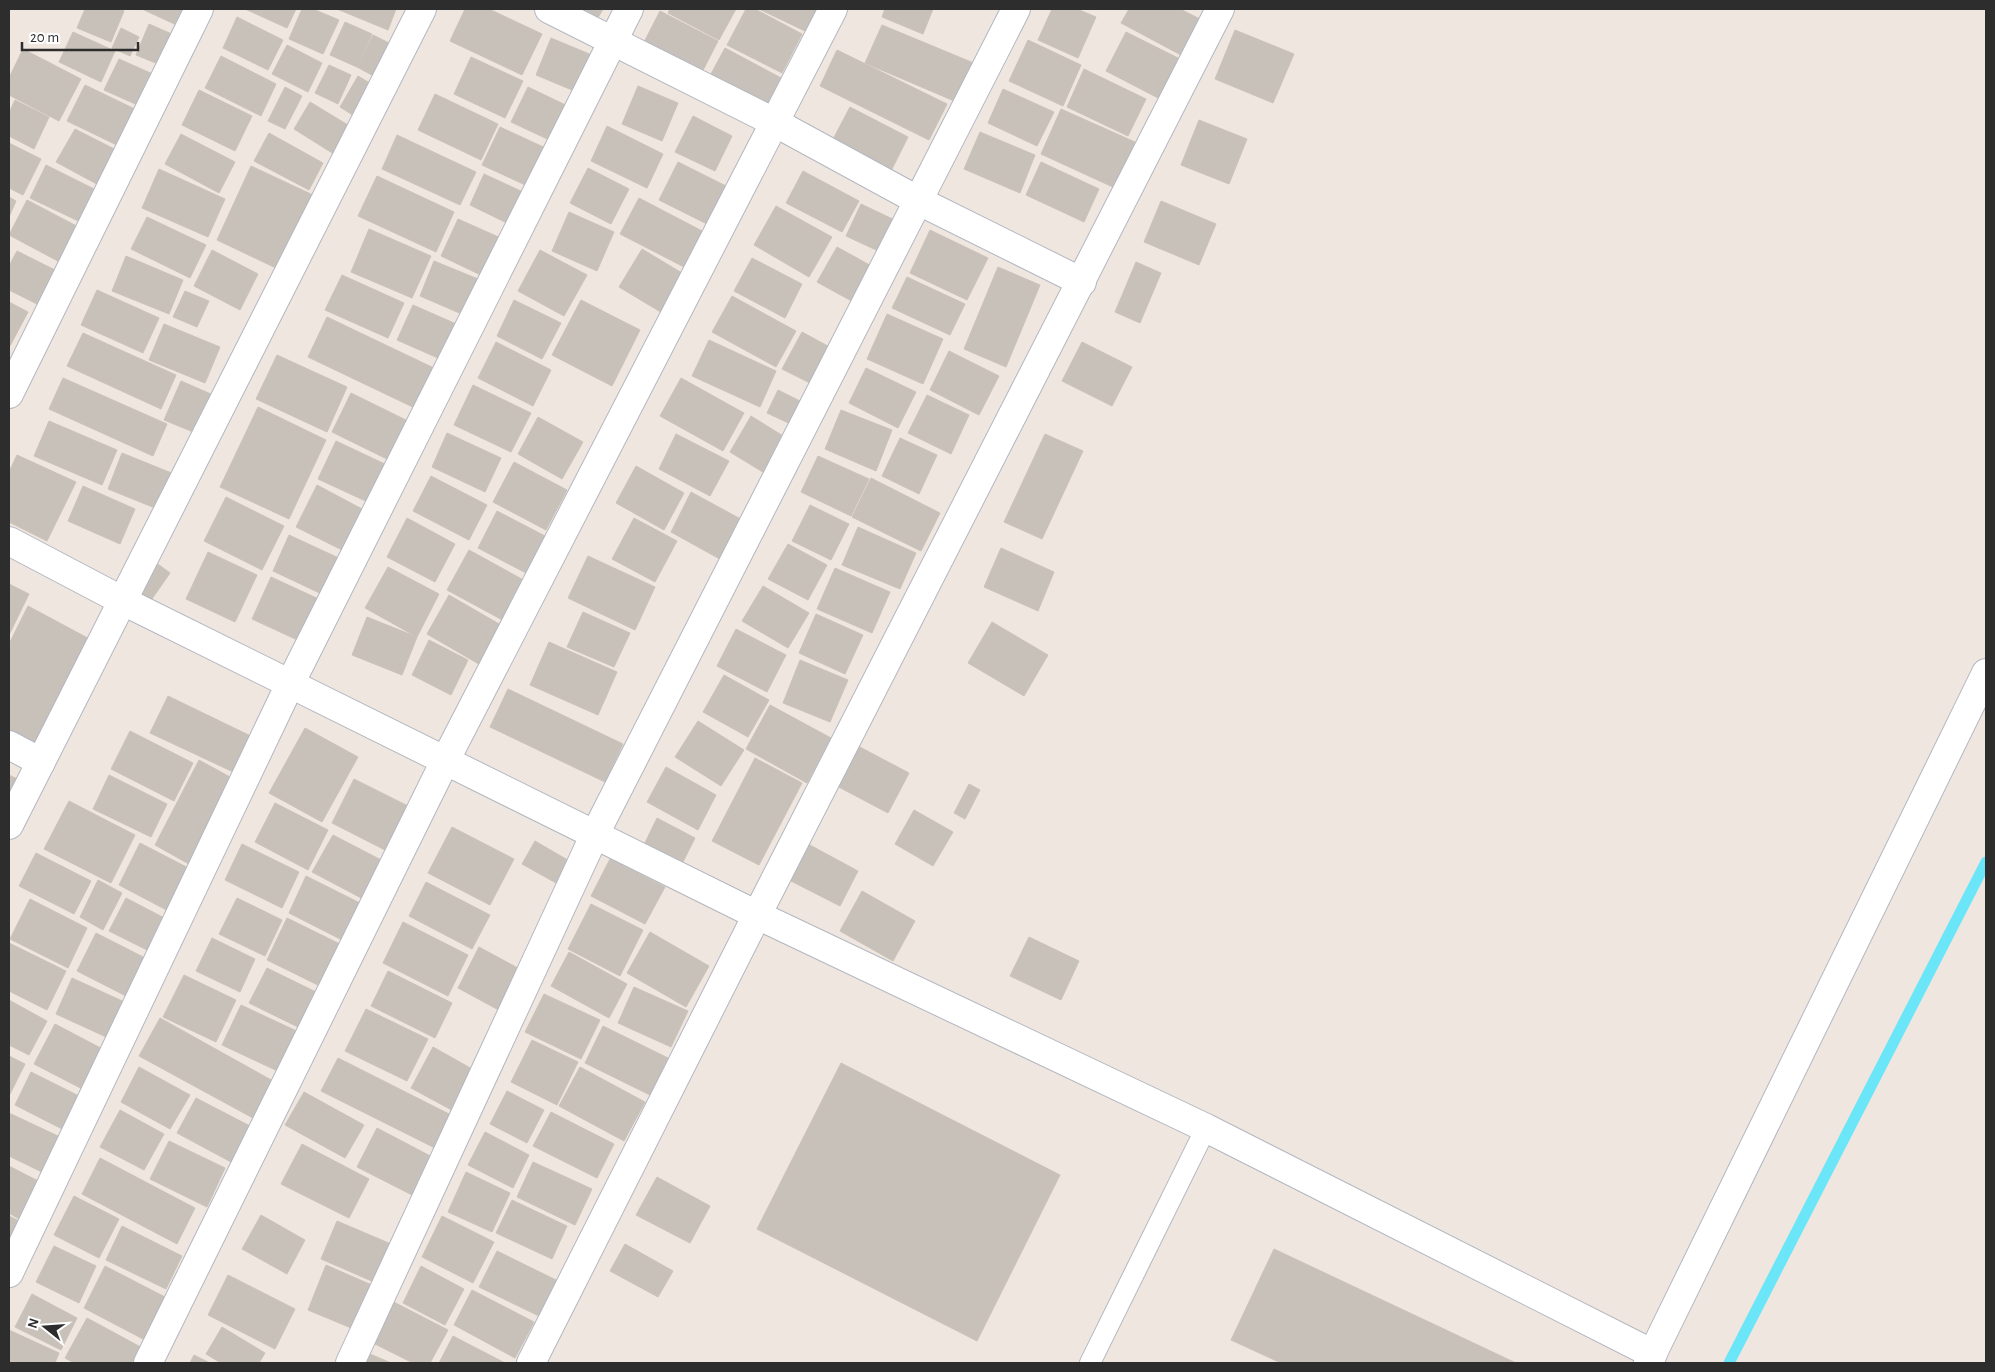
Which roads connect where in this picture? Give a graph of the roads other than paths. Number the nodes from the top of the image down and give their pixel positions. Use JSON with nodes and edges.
{"nodes":[{"id":1,"x":199,"y":9,"type":"edge"},
{"id":2,"x":422,"y":9,"type":"edge"},
{"id":3,"x":549,"y":9,"type":"edge"},
{"id":4,"x":629,"y":9,"type":"edge"},
{"id":5,"x":833,"y":9,"type":"edge"},
{"id":6,"x":1016,"y":9,"type":"edge"},
{"id":7,"x":1220,"y":9,"type":"edge"},
{"id":8,"x":613,"y":41,"type":"junction"},
{"id":9,"x":774,"y":122,"type":"junction"},
{"id":10,"x":919,"y":200,"type":"junction"},
{"id":11,"x":1082,"y":282,"type":"junction"},
{"id":12,"x":9,"y":394,"type":"edge"},
{"id":13,"x":9,"y":541,"type":"edge"},
{"id":14,"x":123,"y":601,"type":"junction"},
{"id":15,"x":1986,"y":673,"type":"edge"},
{"id":16,"x":290,"y":684,"type":"junction"},
{"id":17,"x":9,"y":745,"type":"edge"},
{"id":18,"x":445,"y":761,"type":"junction"},
{"id":19,"x":41,"y":762,"type":"junction"},
{"id":20,"x":9,"y":825,"type":"edge"},
{"id":21,"x":595,"y":834,"type":"junction"},
{"id":22,"x":758,"y":915,"type":"junction"},
{"id":23,"x":1206,"y":1128,"type":"junction"},
{"id":24,"x":9,"y":1273,"type":"edge"},
{"id":25,"x":1650,"y":1359,"type":"edge"},
{"id":26,"x":148,"y":1363,"type":"edge"},
{"id":27,"x":350,"y":1363,"type":"edge"},
{"id":28,"x":532,"y":1363,"type":"edge"},
{"id":29,"x":1090,"y":1363,"type":"edge"}],
"edges":[{"from":1,"to":12,"type":"street"},
{"from":2,"to":14,"type":"street"},
{"from":3,"to":8,"type":"street"},
{"from":4,"to":8,"type":"street"},
{"from":5,"to":9,"type":"street"},
{"from":6,"to":10,"type":"street"},
{"from":7,"to":11,"type":"street"},
{"from":8,"to":9,"type":"street"},
{"from":8,"to":16,"type":"street"},
{"from":9,"to":10,"type":"street"},
{"from":9,"to":18,"type":"street"},
{"from":10,"to":11,"type":"street"},
{"from":10,"to":21,"type":"street"},
{"from":11,"to":22,"type":"street"},
{"from":13,"to":14,"type":"street"},
{"from":14,"to":16,"type":"street"},
{"from":14,"to":19,"type":"street"},
{"from":15,"to":25,"type":"street"},
{"from":16,"to":18,"type":"street"},
{"from":16,"to":24,"type":"street"},
{"from":17,"to":19,"type":"street"},
{"from":18,"to":21,"type":"street"},
{"from":18,"to":26,"type":"street"},
{"from":19,"to":20,"type":"street"},
{"from":21,"to":22,"type":"street"},
{"from":21,"to":27,"type":"street"},
{"from":22,"to":23,"type":"street"},
{"from":22,"to":28,"type":"street"},
{"from":23,"to":25,"type":"street"},
{"from":23,"to":29,"type":"lane"}]}
